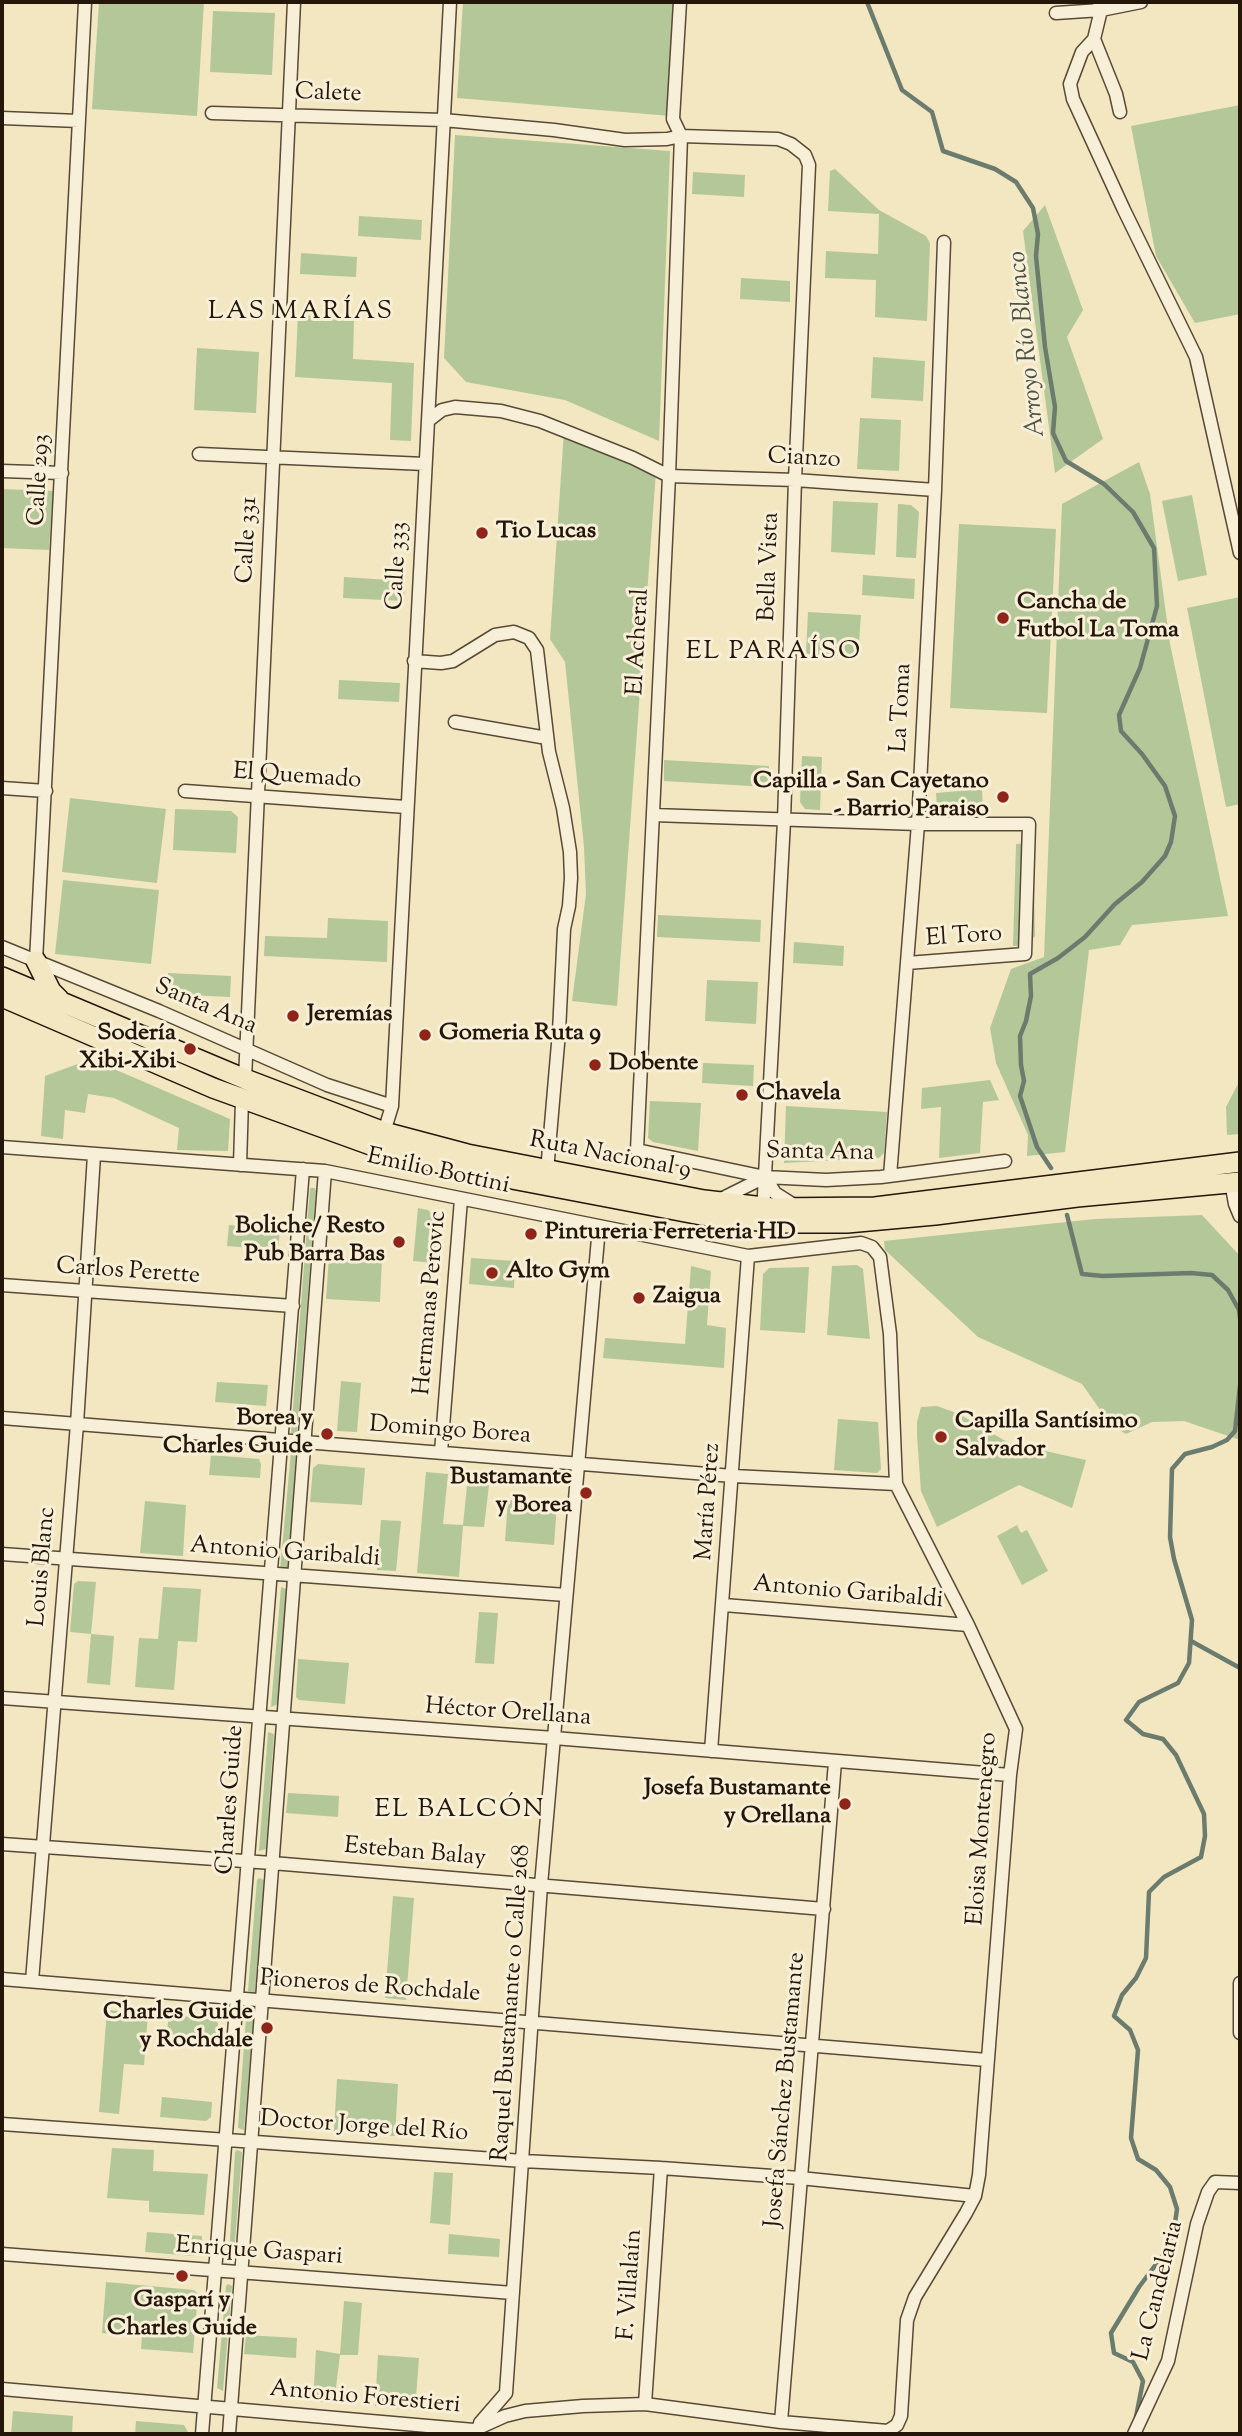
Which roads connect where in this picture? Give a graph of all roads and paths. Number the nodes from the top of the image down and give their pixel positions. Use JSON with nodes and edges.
{"nodes":[{"id":1,"x":85,"y":2,"type":"edge"},
{"id":2,"x":294,"y":2,"type":"edge"},
{"id":3,"x":450,"y":2,"type":"edge"},
{"id":4,"x":680,"y":2,"type":"edge"},
{"id":5,"x":1141,"y":2,"type":"edge"},
{"id":6,"x":1100,"y":6,"type":"edge"},
{"id":7,"x":1056,"y":13,"type":"dead end"},
{"id":8,"x":1094,"y":39,"type":"junction"},
{"id":9,"x":1120,"y":112,"type":"dead end"},
{"id":10,"x":212,"y":113,"type":"dead end"},
{"id":11,"x":290,"y":115,"type":"junction"},
{"id":12,"x":2,"y":118,"type":"edge"},
{"id":13,"x":443,"y":120,"type":"junction"},
{"id":14,"x":79,"y":121,"type":"junction"},
{"id":15,"x":681,"y":136,"type":"junction"},
{"id":16,"x":944,"y":242,"type":"dead end"},
{"id":17,"x":430,"y":389,"type":"junction"},
{"id":18,"x":455,"y":407,"type":"junction"},
{"id":19,"x":429,"y":420,"type":"junction"},
{"id":20,"x":199,"y":454,"type":"dead end"},
{"id":21,"x":273,"y":457,"type":"junction"},
{"id":22,"x":425,"y":464,"type":"junction"},
{"id":23,"x":2,"y":471,"type":"edge"},
{"id":24,"x":62,"y":473,"type":"junction"},
{"id":25,"x":669,"y":475,"type":"junction"},
{"id":26,"x":795,"y":480,"type":"junction"},
{"id":27,"x":935,"y":490,"type":"junction"},
{"id":28,"x":1240,"y":553,"type":"edge"},
{"id":29,"x":414,"y":661,"type":"junction"},
{"id":30,"x":455,"y":722,"type":"dead end"},
{"id":31,"x":547,"y":738,"type":"junction"},
{"id":32,"x":2,"y":788,"type":"edge"},
{"id":33,"x":46,"y":791,"type":"junction"},
{"id":34,"x":185,"y":791,"type":"dead end"},
{"id":35,"x":258,"y":796,"type":"junction"},
{"id":36,"x":406,"y":807,"type":"junction"},
{"id":37,"x":653,"y":815,"type":"junction"},
{"id":38,"x":784,"y":821,"type":"junction"},
{"id":39,"x":918,"y":824,"type":"junction"},
{"id":40,"x":2,"y":947,"type":"edge"},
{"id":41,"x":36,"y":961,"type":"junction"},
{"id":42,"x":907,"y":963,"type":"junction"},
{"id":43,"x":2,"y":977,"type":"edge"},
{"id":44,"x":2,"y":997,"type":"edge"},
{"id":45,"x":62,"y":1002,"type":"junction"},
{"id":46,"x":246,"y":1048,"type":"junction"},
{"id":47,"x":245,"y":1079,"type":"junction"},
{"id":48,"x":242,"y":1100,"type":"junction"},
{"id":49,"x":392,"y":1106,"type":"junction"},
{"id":50,"x":384,"y":1132,"type":"junction"},
{"id":51,"x":2,"y":1147,"type":"edge"},
{"id":52,"x":636,"y":1150,"type":"joint"},
{"id":53,"x":94,"y":1155,"type":"junction"},
{"id":54,"x":1005,"y":1161,"type":"dead end"},
{"id":55,"x":1240,"y":1162,"type":"edge"},
{"id":56,"x":240,"y":1165,"type":"junction"},
{"id":57,"x":303,"y":1169,"type":"junction"},
{"id":58,"x":325,"y":1171,"type":"junction"},
{"id":59,"x":547,"y":1171,"type":"junction"},
{"id":60,"x":890,"y":1176,"type":"junction"},
{"id":61,"x":765,"y":1177,"type":"junction"},
{"id":62,"x":1236,"y":1182,"type":"edge"},
{"id":63,"x":461,"y":1199,"type":"junction"},
{"id":64,"x":712,"y":1201,"type":"junction"},
{"id":65,"x":1239,"y":1208,"type":"edge"},
{"id":66,"x":804,"y":1209,"type":"junction"},
{"id":67,"x":763,"y":1215,"type":"junction"},
{"id":68,"x":599,"y":1227,"type":"junction"},
{"id":69,"x":862,"y":1243,"type":"joint"},
{"id":70,"x":748,"y":1256,"type":"junction"},
{"id":71,"x":2,"y":1285,"type":"edge"},
{"id":72,"x":86,"y":1291,"type":"junction"},
{"id":73,"x":293,"y":1306,"type":"junction"},
{"id":74,"x":2,"y":1418,"type":"edge"},
{"id":75,"x":77,"y":1424,"type":"junction"},
{"id":76,"x":283,"y":1441,"type":"junction"},
{"id":77,"x":304,"y":1443,"type":"junction"},
{"id":78,"x":441,"y":1452,"type":"junction"},
{"id":79,"x":577,"y":1463,"type":"junction"},
{"id":80,"x":733,"y":1476,"type":"junction"},
{"id":81,"x":896,"y":1484,"type":"junction"},
{"id":82,"x":2,"y":1554,"type":"edge"},
{"id":83,"x":65,"y":1558,"type":"junction"},
{"id":84,"x":271,"y":1575,"type":"junction"},
{"id":85,"x":295,"y":1576,"type":"junction"},
{"id":86,"x":566,"y":1595,"type":"junction"},
{"id":87,"x":723,"y":1605,"type":"junction"},
{"id":88,"x":968,"y":1625,"type":"junction"},
{"id":89,"x":2,"y":1698,"type":"edge"},
{"id":90,"x":54,"y":1702,"type":"junction"},
{"id":91,"x":260,"y":1717,"type":"junction"},
{"id":92,"x":282,"y":1718,"type":"junction"},
{"id":93,"x":554,"y":1738,"type":"junction"},
{"id":94,"x":711,"y":1751,"type":"junction"},
{"id":95,"x":835,"y":1762,"type":"junction"},
{"id":96,"x":1010,"y":1775,"type":"junction"},
{"id":97,"x":2,"y":1844,"type":"edge"},
{"id":98,"x":42,"y":1847,"type":"junction"},
{"id":99,"x":249,"y":1861,"type":"junction"},
{"id":100,"x":272,"y":1863,"type":"junction"},
{"id":101,"x":541,"y":1885,"type":"junction"},
{"id":102,"x":824,"y":1909,"type":"junction"},
{"id":103,"x":2,"y":1979,"type":"edge"},
{"id":104,"x":32,"y":1981,"type":"junction"},
{"id":105,"x":1240,"y":1983,"type":"edge"},
{"id":106,"x":238,"y":1999,"type":"junction"},
{"id":107,"x":261,"y":2000,"type":"junction"},
{"id":108,"x":531,"y":2021,"type":"junction"},
{"id":109,"x":1240,"y":2033,"type":"edge"},
{"id":110,"x":813,"y":2046,"type":"junction"},
{"id":111,"x":987,"y":2060,"type":"junction"},
{"id":112,"x":2,"y":2124,"type":"edge"},
{"id":113,"x":225,"y":2140,"type":"junction"},
{"id":114,"x":251,"y":2141,"type":"junction"},
{"id":115,"x":523,"y":2161,"type":"junction"},
{"id":116,"x":661,"y":2168,"type":"junction"},
{"id":117,"x":800,"y":2178,"type":"junction"},
{"id":118,"x":1240,"y":2183,"type":"edge"},
{"id":119,"x":975,"y":2196,"type":"junction"},
{"id":120,"x":2,"y":2254,"type":"edge"},
{"id":121,"x":215,"y":2270,"type":"junction"},
{"id":122,"x":241,"y":2273,"type":"junction"},
{"id":123,"x":513,"y":2293,"type":"junction"},
{"id":124,"x":2,"y":2389,"type":"edge"},
{"id":125,"x":506,"y":2393,"type":"junction"},
{"id":126,"x":645,"y":2404,"type":"junction"},
{"id":127,"x":204,"y":2405,"type":"junction"},
{"id":128,"x":231,"y":2408,"type":"junction"},
{"id":129,"x":525,"y":2411,"type":"junction"},
{"id":130,"x":781,"y":2422,"type":"junction"},
{"id":131,"x":888,"y":2431,"type":"joint"},
{"id":132,"x":473,"y":2432,"type":"edge"},
{"id":133,"x":202,"y":2434,"type":"edge"},
{"id":134,"x":229,"y":2434,"type":"edge"},
{"id":135,"x":1134,"y":2434,"type":"edge"}],
"edges":[{"from":1,"to":14,"type":"street","name":"Calle 293"},
{"from":2,"to":11,"type":"street","name":"Calle 331"},
{"from":3,"to":13,"type":"street","name":"Calle 333"},
{"from":4,"to":15,"type":"street","name":"El Acheral"},
{"from":5,"to":6,"type":"street"},
{"from":6,"to":7,"type":"street"},
{"from":6,"to":8,"type":"street"},
{"from":8,"to":9,"type":"street"},
{"from":8,"to":28,"type":"street"},
{"from":10,"to":11,"type":"street","name":"Calete"},
{"from":11,"to":13,"type":"street","name":"Calete"},
{"from":11,"to":21,"type":"street","name":"Calle 331"},
{"from":12,"to":14,"type":"street"},
{"from":13,"to":15,"type":"street","name":"Calete"},
{"from":13,"to":17,"type":"street","name":"Calle 333"},
{"from":14,"to":24,"type":"street","name":"Calle 293"},
{"from":15,"to":25,"type":"street","name":"El Acheral"},
{"from":15,"to":26,"type":"street","name":"Bella Vista"},
{"from":16,"to":27,"type":"street","name":"La Toma"},
{"from":17,"to":18,"type":"street"},
{"from":17,"to":19,"type":"street","name":"Calle 333"},
{"from":18,"to":19,"type":"street"},
{"from":18,"to":25,"type":"street"},
{"from":19,"to":22,"type":"street","name":"Calle 333"},
{"from":20,"to":21,"type":"street"},
{"from":21,"to":22,"type":"street"},
{"from":21,"to":35,"type":"street","name":"Calle 331"},
{"from":22,"to":29,"type":"street","name":"Calle 333"},
{"from":23,"to":24,"type":"street"},
{"from":24,"to":33,"type":"street","name":"Calle 293"},
{"from":25,"to":26,"type":"street","name":"Cianzo"},
{"from":25,"to":37,"type":"street","name":"El Acheral"},
{"from":26,"to":27,"type":"street","name":"Cianzo"},
{"from":26,"to":38,"type":"street","name":"Bella Vista"},
{"from":27,"to":39,"type":"street","name":"La Toma"},
{"from":29,"to":31,"type":"street"},
{"from":29,"to":36,"type":"street","name":"Calle 333"},
{"from":30,"to":31,"type":"street"},
{"from":31,"to":59,"type":"street"},
{"from":32,"to":33,"type":"street"},
{"from":33,"to":41,"type":"street","name":"Calle 293"},
{"from":34,"to":35,"type":"street","name":"El Quemado"},
{"from":35,"to":36,"type":"street","name":"El Quemado"},
{"from":35,"to":46,"type":"street","name":"Calle 331"},
{"from":36,"to":49,"type":"street","name":"Calle 333"},
{"from":37,"to":38,"type":"street"},
{"from":37,"to":52,"type":"street","name":"El Acheral"},
{"from":38,"to":39,"type":"street"},
{"from":38,"to":61,"type":"street","name":"Bella Vista"},
{"from":39,"to":42,"type":"street","name":"La Toma"},
{"from":39,"to":42,"type":"street","name":"El Toro"},
{"from":40,"to":41,"type":"street","name":"Santa Ana"},
{"from":41,"to":45,"type":"main road"},
{"from":41,"to":46,"type":"street","name":"Santa Ana"},
{"from":42,"to":60,"type":"street","name":"La Toma"},
{"from":43,"to":45,"type":"main road","name":"Ruta Nacional 9"},
{"from":44,"to":48,"type":"main road","name":"Ruta Nacional 9"},
{"from":45,"to":47,"type":"main road","name":"Ruta Nacional 9"},
{"from":46,"to":47,"type":"street","name":"Calle 331"},
{"from":46,"to":49,"type":"street","name":"Santa Ana"},
{"from":47,"to":50,"type":"main road","name":"Ruta Nacional 9"},
{"from":48,"to":56,"type":"street"},
{"from":48,"to":67,"type":"main road","name":"Ruta Nacional 9"},
{"from":49,"to":50,"type":"street","name":"Calle 333"},
{"from":50,"to":59,"type":"main road","name":"Ruta Nacional 9"},
{"from":51,"to":53,"type":"street","name":"Emilio Bottini"},
{"from":52,"to":61,"type":"street","name":"Santa Ana"},
{"from":53,"to":56,"type":"street","name":"Emilio Bottini"},
{"from":53,"to":72,"type":"street","name":"Louis Blanc"},
{"from":54,"to":60,"type":"street","name":"Santa Ana"},
{"from":55,"to":66,"type":"main road","name":"Ruta Nacional 9"},
{"from":56,"to":57,"type":"street","name":"Emilio Bottini"},
{"from":57,"to":58,"type":"street","name":"Emilio Bottini"},
{"from":57,"to":73,"type":"street","name":"Charles Guide"},
{"from":58,"to":63,"type":"street","name":"Emilio Bottini"},
{"from":58,"to":77,"type":"street","name":"Charles Guide"},
{"from":59,"to":64,"type":"main road","name":"Ruta Nacional 9"},
{"from":60,"to":61,"type":"street","name":"Santa Ana"},
{"from":61,"to":64,"type":"street"},
{"from":61,"to":66,"type":"street"},
{"from":61,"to":67,"type":"street","name":"Bella Vista"},
{"from":62,"to":65,"type":"street"},
{"from":62,"to":67,"type":"main road","name":"Ruta Nacional 9"},
{"from":63,"to":68,"type":"street","name":"Emilio Bottini"},
{"from":63,"to":78,"type":"street","name":"Hermanas Perovic"},
{"from":64,"to":67,"type":"main road","name":"Ruta Nacional 9"},
{"from":66,"to":67,"type":"main road","name":"Ruta Nacional 9"},
{"from":68,"to":70,"type":"street","name":"Emilio Bottini"},
{"from":68,"to":79,"type":"street","name":"Raquel Bustamante o Calle 268"},
{"from":69,"to":70,"type":"street","name":"Emilio Bottini"},
{"from":69,"to":81,"type":"street","name":"Eloisa Montenegro"},
{"from":70,"to":80,"type":"street","name":"María Pérez"},
{"from":71,"to":72,"type":"street","name":"Carlos Perette"},
{"from":72,"to":73,"type":"street","name":"Carlos Perette"},
{"from":72,"to":75,"type":"street","name":"Louis Blanc"},
{"from":73,"to":76,"type":"street","name":"Charles Guide"},
{"from":74,"to":75,"type":"street","name":"Domingo Borea"},
{"from":75,"to":76,"type":"street","name":"Domingo Borea"},
{"from":75,"to":83,"type":"street","name":"Louis Blanc"},
{"from":76,"to":77,"type":"street","name":"Domingo Borea"},
{"from":76,"to":84,"type":"street","name":"Charles Guide"},
{"from":77,"to":78,"type":"street","name":"Domingo Borea"},
{"from":77,"to":85,"type":"street","name":"Charles Guide"},
{"from":78,"to":79,"type":"street","name":"Domingo Borea"},
{"from":79,"to":80,"type":"street","name":"Domingo Borea"},
{"from":79,"to":86,"type":"street","name":"Raquel Bustamante o Calle 268"},
{"from":80,"to":81,"type":"street","name":"Domingo Borea"},
{"from":80,"to":87,"type":"street","name":"María Pérez"},
{"from":81,"to":88,"type":"street","name":"Eloisa Montenegro"},
{"from":82,"to":83,"type":"street","name":"Antonio Garibaldi"},
{"from":83,"to":84,"type":"street","name":"Antonio Garibaldi"},
{"from":83,"to":90,"type":"street","name":"Louis Blanc"},
{"from":84,"to":85,"type":"street","name":"Antonio Garibaldi"},
{"from":84,"to":91,"type":"street","name":"Charles Guide"},
{"from":85,"to":86,"type":"street","name":"Antonio Garibaldi"},
{"from":85,"to":92,"type":"street","name":"Charles Guide"},
{"from":86,"to":93,"type":"street","name":"Raquel Bustamante o Calle 268"},
{"from":87,"to":88,"type":"street","name":"Antonio Garibaldi"},
{"from":87,"to":94,"type":"street","name":"María Pérez"},
{"from":88,"to":96,"type":"street","name":"Eloisa Montenegro"},
{"from":89,"to":90,"type":"street","name":"Héctor Orellana"},
{"from":90,"to":91,"type":"street","name":"Héctor Orellana"},
{"from":90,"to":98,"type":"street","name":"Louis Blanc"},
{"from":91,"to":92,"type":"street","name":"Héctor Orellana"},
{"from":91,"to":99,"type":"street","name":"Charles Guide"},
{"from":92,"to":93,"type":"street","name":"Héctor Orellana"},
{"from":92,"to":100,"type":"street","name":"Charles Guide"},
{"from":93,"to":94,"type":"street","name":"Héctor Orellana"},
{"from":93,"to":101,"type":"street","name":"Raquel Bustamante o Calle 268"},
{"from":94,"to":95,"type":"street","name":"Héctor Orellana"},
{"from":95,"to":96,"type":"street","name":"Héctor Orellana"},
{"from":95,"to":102,"type":"street","name":"Josefa Sánchez Bustamante"},
{"from":96,"to":111,"type":"street","name":"Eloisa Montenegro"},
{"from":97,"to":98,"type":"street","name":"Esteban Balay"},
{"from":98,"to":99,"type":"street","name":"Esteban Balay"},
{"from":98,"to":104,"type":"street","name":"Louis Blanc"},
{"from":99,"to":100,"type":"street","name":"Esteban Balay"},
{"from":99,"to":106,"type":"street","name":"Charles Guide"},
{"from":100,"to":101,"type":"street","name":"Esteban Balay"},
{"from":100,"to":107,"type":"street","name":"Charles Guide"},
{"from":101,"to":102,"type":"street","name":"Esteban Balay"},
{"from":101,"to":108,"type":"street","name":"Raquel Bustamante o Calle 268"},
{"from":102,"to":110,"type":"street","name":"Josefa Sánchez Bustamante"},
{"from":103,"to":104,"type":"street","name":"Pioneros de Rochdale"},
{"from":104,"to":106,"type":"street","name":"Pioneros de Rochdale"},
{"from":105,"to":109,"type":"street"},
{"from":106,"to":107,"type":"street","name":"Pioneros de Rochdale"},
{"from":106,"to":113,"type":"street","name":"Charles Guide"},
{"from":107,"to":108,"type":"street","name":"Pioneros de Rochdale"},
{"from":107,"to":114,"type":"street","name":"Charles Guide"},
{"from":108,"to":110,"type":"street","name":"Pioneros de Rochdale"},
{"from":108,"to":115,"type":"street","name":"Raquel Bustamante o Calle 268"},
{"from":110,"to":111,"type":"street","name":"Pioneros de Rochdale"},
{"from":110,"to":117,"type":"street","name":"Josefa Sánchez Bustamante"},
{"from":111,"to":119,"type":"street","name":"Eloisa Montenegro"},
{"from":112,"to":113,"type":"street","name":"Doctor Jorge del Río"},
{"from":113,"to":114,"type":"street","name":"Doctor Jorge del Río"},
{"from":113,"to":121,"type":"street","name":"Charles Guide"},
{"from":114,"to":115,"type":"street","name":"Doctor Jorge del Río"},
{"from":114,"to":122,"type":"street","name":"Charles Guide"},
{"from":115,"to":116,"type":"street","name":"Doctor Jorge del Río"},
{"from":115,"to":123,"type":"street","name":"Raquel Bustamante o Calle 268"},
{"from":116,"to":117,"type":"street","name":"Doctor Jorge del Río"},
{"from":116,"to":126,"type":"street","name":"F. Villalaín"},
{"from":117,"to":119,"type":"street","name":"Doctor Jorge del Río"},
{"from":117,"to":130,"type":"street","name":"Josefa Sánchez Bustamante"},
{"from":118,"to":135,"type":"street","name":"La Candelaria"},
{"from":119,"to":131,"type":"street","name":"Eloisa Montenegro"},
{"from":120,"to":121,"type":"street","name":"Enrique Gaspari"},
{"from":121,"to":122,"type":"street","name":"Enrique Gaspari"},
{"from":121,"to":127,"type":"street","name":"Charles Guide"},
{"from":122,"to":123,"type":"street","name":"Enrique Gaspari"},
{"from":122,"to":128,"type":"street","name":"Charles Guide"},
{"from":123,"to":125,"type":"street","name":"Raquel Bustamante o Calle 268"},
{"from":124,"to":127,"type":"street","name":"Antonio Forestieri"},
{"from":125,"to":129,"type":"street"},
{"from":125,"to":132,"type":"street"},
{"from":126,"to":129,"type":"street","name":"Antonio Forestieri"},
{"from":126,"to":130,"type":"street","name":"Antonio Forestieri"},
{"from":127,"to":128,"type":"street","name":"Antonio Forestieri"},
{"from":127,"to":133,"type":"street","name":"Charles Guide"},
{"from":128,"to":132,"type":"street","name":"Antonio Forestieri"},
{"from":128,"to":134,"type":"street","name":"Charles Guide"},
{"from":129,"to":132,"type":"street","name":"Antonio Forestieri"},
{"from":130,"to":131,"type":"street","name":"Antonio Forestieri"}]}
